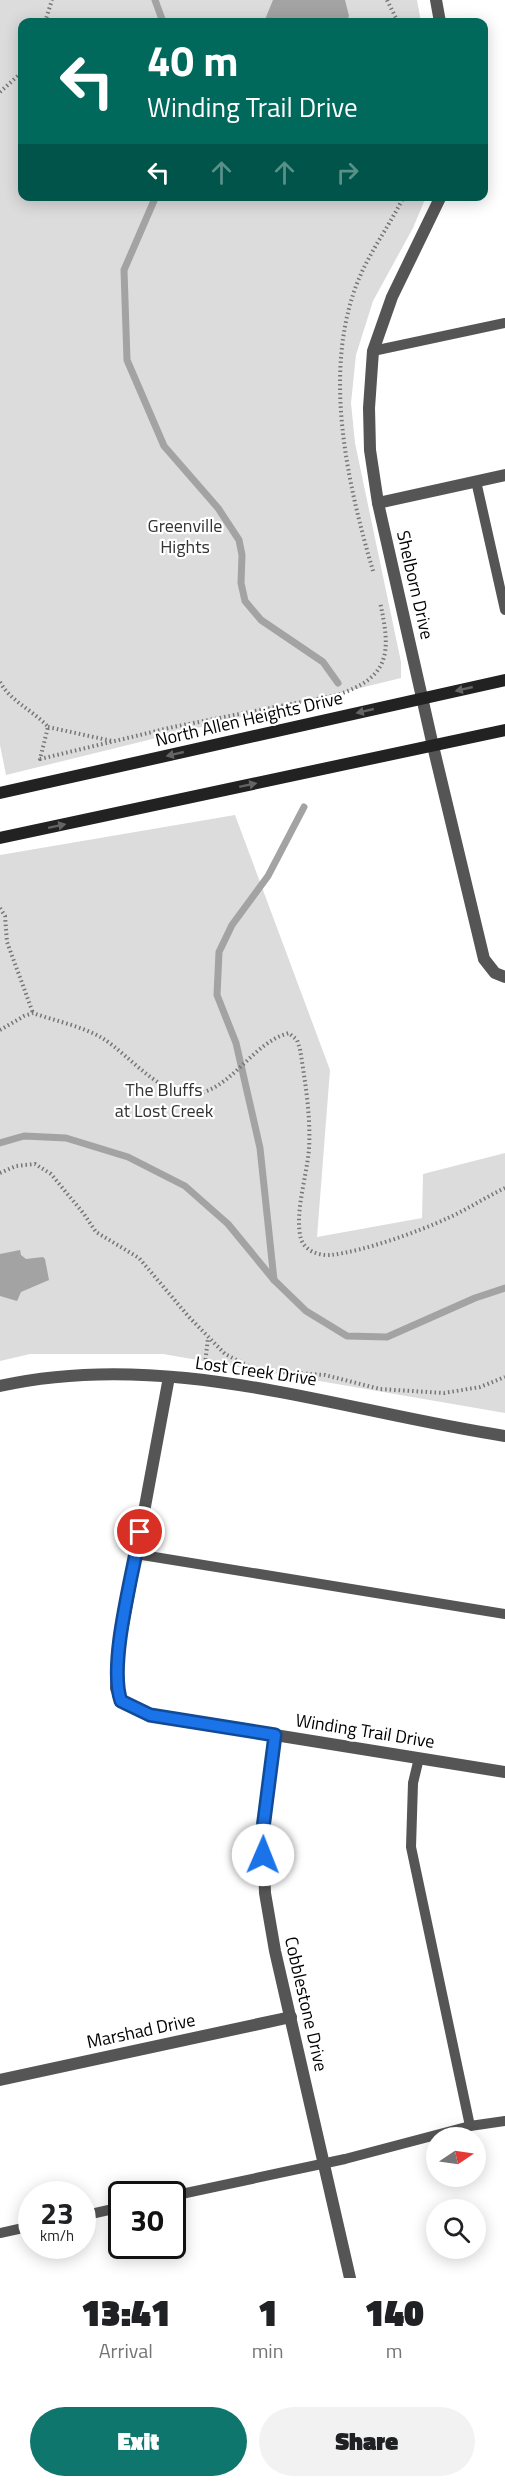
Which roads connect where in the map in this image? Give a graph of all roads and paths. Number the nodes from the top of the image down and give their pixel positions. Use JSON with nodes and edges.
{"nodes":[{"id":1,"x":52,"y":0,"type":"edge"},
{"id":2,"x":387,"y":0,"type":"edge"},
{"id":3,"x":436,"y":0,"type":"edge"},
{"id":4,"x":46,"y":18,"type":"edge"},
{"id":5,"x":396,"y":18,"type":"edge"},
{"id":6,"x":439,"y":18,"type":"edge"},
{"id":7,"x":18,"y":76,"type":"edge"},
{"id":8,"x":0,"y":92,"type":"edge"},
{"id":9,"x":401,"y":201,"type":"edge"},
{"id":10,"x":439,"y":201,"type":"edge"},
{"id":11,"x":505,"y":323,"type":"edge"},
{"id":12,"x":373,"y":351,"type":"junction"},
{"id":13,"x":505,"y":475,"type":"edge"},
{"id":14,"x":476,"y":481,"type":"junction"},
{"id":15,"x":378,"y":503,"type":"junction"},
{"id":16,"x":374,"y":574,"type":"dead end"},
{"id":17,"x":378,"y":593,"type":"dead end"},
{"id":18,"x":505,"y":610,"type":"edge"},
{"id":19,"x":505,"y":680,"type":"edge"},
{"id":20,"x":0,"y":682,"type":"edge"},
{"id":21,"x":422,"y":698,"type":"junction"},
{"id":22,"x":48,"y":727,"type":"junction"},
{"id":23,"x":505,"y":730,"type":"edge"},
{"id":24,"x":114,"y":742,"type":"junction"},
{"id":25,"x":433,"y":746,"type":"junction"},
{"id":26,"x":0,"y":794,"type":"edge"},
{"id":27,"x":0,"y":838,"type":"edge"},
{"id":28,"x":0,"y":909,"type":"edge"},
{"id":29,"x":505,"y":977,"type":"edge"},
{"id":30,"x":33,"y":1013,"type":"junction"},
{"id":31,"x":0,"y":1030,"type":"edge"},
{"id":32,"x":0,"y":1173,"type":"edge"},
{"id":33,"x":505,"y":1188,"type":"edge"},
{"id":34,"x":209,"y":1338,"type":"junction"},
{"id":35,"x":263,"y":1370,"type":"dead end"},
{"id":36,"x":273,"y":1371,"type":"dead end"},
{"id":37,"x":169,"y":1377,"type":"junction"},
{"id":38,"x":505,"y":1377,"type":"edge"},
{"id":39,"x":203,"y":1381,"type":"junction"},
{"id":40,"x":0,"y":1386,"type":"edge"},
{"id":41,"x":505,"y":1436,"type":"edge"},
{"id":42,"x":136,"y":1554,"type":"junction"},
{"id":43,"x":505,"y":1614,"type":"edge"},
{"id":44,"x":275,"y":1735,"type":"junction"},
{"id":45,"x":419,"y":1758,"type":"junction"},
{"id":46,"x":505,"y":1772,"type":"edge"},
{"id":47,"x":291,"y":2017,"type":"junction"},
{"id":48,"x":0,"y":2080,"type":"edge"},
{"id":49,"x":505,"y":2121,"type":"edge"},
{"id":50,"x":470,"y":2126,"type":"junction"},
{"id":51,"x":324,"y":2164,"type":"junction"},
{"id":52,"x":186,"y":2193,"type":"edge"},
{"id":53,"x":18,"y":2229,"type":"edge"},
{"id":54,"x":0,"y":2233,"type":"edge"},
{"id":55,"x":350,"y":2278,"type":"edge"}],
"edges":[{"from":1,"to":4,"type":"path"},
{"from":2,"to":5,"type":"path"},
{"from":3,"to":6,"type":"street"},
{"from":7,"to":8,"type":"path"},
{"from":9,"to":16,"type":"path"},
{"from":10,"to":12,"type":"street","name":"Shelborn Drive"},
{"from":11,"to":12,"type":"lane"},
{"from":12,"to":15,"type":"street","name":"Shelborn Drive"},
{"from":13,"to":14,"type":"street"},
{"from":14,"to":15,"type":"street"},
{"from":14,"to":18,"type":"lane"},
{"from":15,"to":21,"type":"street","name":"Shelborn Drive"},
{"from":17,"to":24,"type":"path"},
{"from":19,"to":21,"type":"main road","name":"North Allen Heights Drive","one_way":true},
{"from":20,"to":22,"type":"path"},
{"from":21,"to":25,"type":"street","name":"Shelborn Drive"},
{"from":21,"to":26,"type":"main road","name":"North Allen Heights Drive","one_way":true},
{"from":22,"to":24,"type":"path"},
{"from":22,"to":24,"type":"path"},
{"from":23,"to":25,"type":"main road"},
{"from":27,"to":25,"type":"main road","one_way":true},
{"from":25,"to":29,"type":"street","name":"Shelborn Drive"},
{"from":28,"to":30,"type":"path"},
{"from":30,"to":31,"type":"path"},
{"from":30,"to":33,"type":"path"},
{"from":32,"to":34,"type":"path"},
{"from":34,"to":35,"type":"path"},
{"from":34,"to":39,"type":"path"},
{"from":36,"to":38,"type":"path"},
{"from":37,"to":39,"type":"street","name":"Lost Creek Drive"},
{"from":37,"to":40,"type":"street","name":"Lost Creek Drive"},
{"from":37,"to":42,"type":"street","name":"Winding Trail Drive"},
{"from":39,"to":41,"type":"street","name":"Lost Creek Drive"},
{"from":42,"to":43,"type":"lane"},
{"from":42,"to":44,"type":"street","name":"Winding Trail Drive"},
{"from":44,"to":45,"type":"street","name":"Winding Trail Drive"},
{"from":44,"to":47,"type":"street","name":"Cobblestone Drive"},
{"from":45,"to":46,"type":"street","name":"Winding Trail Drive"},
{"from":45,"to":50,"type":"lane"},
{"from":47,"to":48,"type":"street","name":"Marshad Drive"},
{"from":47,"to":51,"type":"street","name":"Cobblestone Drive"},
{"from":49,"to":50,"type":"lane"},
{"from":50,"to":51,"type":"lane"},
{"from":51,"to":52,"type":"lane"},
{"from":51,"to":55,"type":"street","name":"Cobblestone Drive"},
{"from":53,"to":54,"type":"lane"}]}
